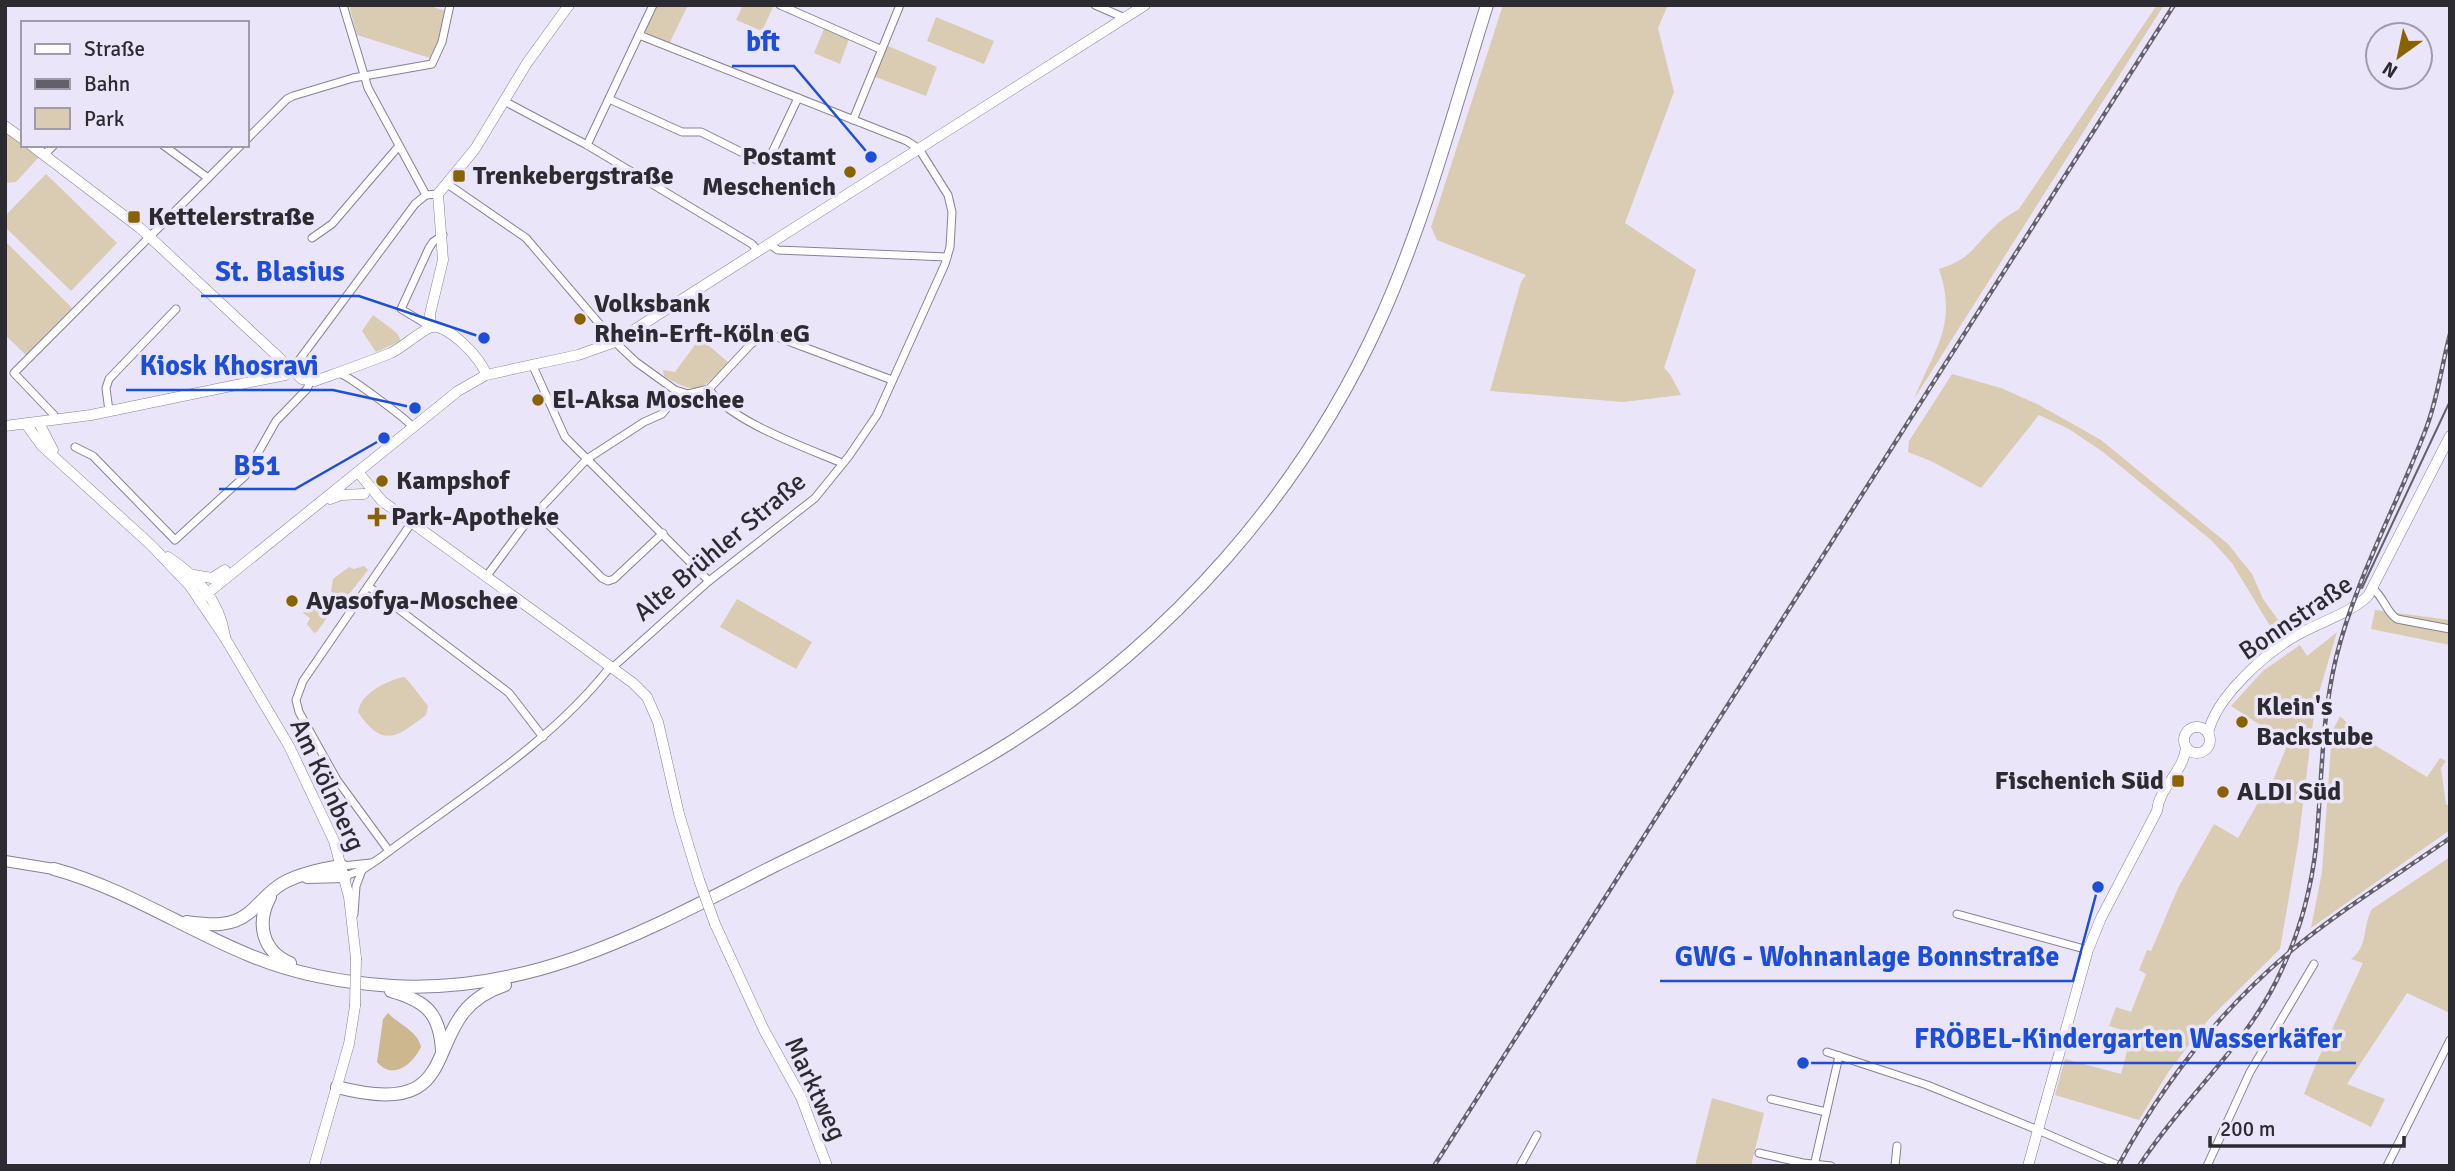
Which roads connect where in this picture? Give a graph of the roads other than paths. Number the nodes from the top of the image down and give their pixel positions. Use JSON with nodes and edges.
{"nodes":[{"id":1,"x":343,"y":5,"type":"edge"},
{"id":2,"x":450,"y":5,"type":"edge"},
{"id":3,"x":569,"y":5,"type":"edge"},
{"id":4,"x":653,"y":5,"type":"edge"},
{"id":5,"x":780,"y":5,"type":"edge"},
{"id":6,"x":900,"y":5,"type":"edge"},
{"id":7,"x":1095,"y":5,"type":"edge"},
{"id":8,"x":1145,"y":5,"type":"edge"},
{"id":9,"x":1488,"y":5,"type":"edge"},
{"id":10,"x":798,"y":9,"type":"edge"},
{"id":11,"x":1125,"y":18,"type":"junction"},
{"id":12,"x":639,"y":35,"type":"junction"},
{"id":13,"x":880,"y":49,"type":"junction"},
{"id":14,"x":364,"y":76,"type":"junction"},
{"id":15,"x":798,"y":98,"type":"junction"},
{"id":16,"x":609,"y":99,"type":"junction"},
{"id":17,"x":504,"y":101,"type":"junction"},
{"id":18,"x":853,"y":120,"type":"junction"},
{"id":19,"x":5,"y":126,"type":"edge"},
{"id":20,"x":21,"y":138,"type":"edge"},
{"id":21,"x":248,"y":138,"type":"edge"},
{"id":22,"x":587,"y":145,"type":"junction"},
{"id":23,"x":34,"y":147,"type":"edge"},
{"id":24,"x":52,"y":147,"type":"edge"},
{"id":25,"x":166,"y":147,"type":"edge"},
{"id":26,"x":239,"y":147,"type":"edge"},
{"id":27,"x":398,"y":147,"type":"junction"},
{"id":28,"x":919,"y":149,"type":"junction"},
{"id":29,"x":44,"y":155,"type":"junction"},
{"id":30,"x":208,"y":178,"type":"junction"},
{"id":31,"x":446,"y":183,"type":"junction"},
{"id":32,"x":438,"y":194,"type":"junction"},
{"id":33,"x":426,"y":195,"type":"junction"},
{"id":34,"x":443,"y":235,"type":"junction"},
{"id":35,"x":150,"y":237,"type":"junction"},
{"id":36,"x":312,"y":238,"type":"dead end"},
{"id":37,"x":769,"y":244,"type":"junction"},
{"id":38,"x":758,"y":251,"type":"junction"},
{"id":39,"x":947,"y":257,"type":"junction"},
{"id":40,"x":176,"y":309,"type":"dead end"},
{"id":41,"x":430,"y":327,"type":"junction"},
{"id":42,"x":615,"y":342,"type":"junction"},
{"id":43,"x":358,"y":364,"type":"junction"},
{"id":44,"x":531,"y":364,"type":"junction"},
{"id":45,"x":291,"y":371,"type":"junction"},
{"id":46,"x":336,"y":373,"type":"junction"},
{"id":47,"x":486,"y":375,"type":"junction"},
{"id":48,"x":892,"y":380,"type":"junction"},
{"id":49,"x":353,"y":381,"type":"junction"},
{"id":50,"x":310,"y":382,"type":"junction"},
{"id":51,"x":709,"y":389,"type":"junction"},
{"id":52,"x":680,"y":392,"type":"junction"},
{"id":53,"x":109,"y":411,"type":"junction"},
{"id":54,"x":55,"y":420,"type":"junction"},
{"id":55,"x":38,"y":423,"type":"junction"},
{"id":56,"x":26,"y":424,"type":"junction"},
{"id":57,"x":5,"y":426,"type":"edge"},
{"id":58,"x":413,"y":427,"type":"junction"},
{"id":59,"x":2450,"y":436,"type":"edge"},
{"id":60,"x":75,"y":447,"type":"dead end"},
{"id":61,"x":59,"y":459,"type":"junction"},
{"id":62,"x":587,"y":459,"type":"junction"},
{"id":63,"x":842,"y":463,"type":"junction"},
{"id":64,"x":358,"y":472,"type":"junction"},
{"id":65,"x":348,"y":481,"type":"junction"},
{"id":66,"x":364,"y":494,"type":"junction"},
{"id":67,"x":382,"y":501,"type":"junction"},
{"id":68,"x":320,"y":503,"type":"junction"},
{"id":69,"x":537,"y":513,"type":"junction"},
{"id":70,"x":412,"y":522,"type":"junction"},
{"id":71,"x":663,"y":533,"type":"junction"},
{"id":72,"x":151,"y":545,"type":"junction"},
{"id":73,"x":244,"y":562,"type":"junction"},
{"id":74,"x":193,"y":575,"type":"junction"},
{"id":75,"x":486,"y":577,"type":"junction"},
{"id":76,"x":709,"y":581,"type":"junction"},
{"id":77,"x":368,"y":586,"type":"junction"},
{"id":78,"x":2374,"y":589,"type":"junction"},
{"id":79,"x":208,"y":592,"type":"junction"},
{"id":80,"x":199,"y":600,"type":"junction"},
{"id":81,"x":2450,"y":628,"type":"edge"},
{"id":82,"x":225,"y":638,"type":"junction"},
{"id":83,"x":611,"y":667,"type":"junction"},
{"id":84,"x":2214,"y":717,"type":"junction"},
{"id":85,"x":2197,"y":727,"type":"junction"},
{"id":86,"x":2208,"y":734,"type":"junction"},
{"id":87,"x":543,"y":737,"type":"junction"},
{"id":88,"x":2186,"y":747,"type":"junction"},
{"id":89,"x":2198,"y":753,"type":"junction"},
{"id":90,"x":2177,"y":772,"type":"junction"},
{"id":91,"x":389,"y":851,"type":"junction"},
{"id":92,"x":5,"y":861,"type":"edge"},
{"id":93,"x":372,"y":863,"type":"junction"},
{"id":94,"x":54,"y":869,"type":"joint"},
{"id":95,"x":362,"y":870,"type":"junction"},
{"id":96,"x":343,"y":871,"type":"junction"},
{"id":97,"x":276,"y":888,"type":"junction"},
{"id":98,"x":1957,"y":914,"type":"dead end"},
{"id":99,"x":177,"y":921,"type":"junction"},
{"id":100,"x":354,"y":926,"type":"junction"},
{"id":101,"x":2088,"y":950,"type":"junction"},
{"id":102,"x":2314,"y":964,"type":"dead end"},
{"id":103,"x":530,"y":972,"type":"junction"},
{"id":104,"x":316,"y":975,"type":"junction"},
{"id":105,"x":371,"y":984,"type":"junction"},
{"id":106,"x":2450,"y":1040,"type":"edge"},
{"id":107,"x":1827,"y":1052,"type":"dead end"},
{"id":108,"x":442,"y":1054,"type":"junction"},
{"id":109,"x":1839,"y":1056,"type":"junction"},
{"id":110,"x":338,"y":1083,"type":"junction"},
{"id":111,"x":1771,"y":1099,"type":"dead end"},
{"id":112,"x":1826,"y":1112,"type":"junction"},
{"id":113,"x":2038,"y":1130,"type":"junction"},
{"id":114,"x":1537,"y":1135,"type":"dead end"},
{"id":115,"x":1897,"y":1146,"type":"dead end"},
{"id":116,"x":1759,"y":1153,"type":"dead end"},
{"id":117,"x":1814,"y":1165,"type":"edge"},
{"id":118,"x":314,"y":1166,"type":"edge"},
{"id":119,"x":827,"y":1166,"type":"edge"},
{"id":120,"x":1520,"y":1166,"type":"edge"},
{"id":121,"x":1831,"y":1166,"type":"edge"},
{"id":122,"x":1895,"y":1166,"type":"edge"},
{"id":123,"x":2028,"y":1166,"type":"edge"},
{"id":124,"x":2120,"y":1166,"type":"edge"},
{"id":125,"x":2207,"y":1166,"type":"edge"},
{"id":126,"x":2387,"y":1166,"type":"edge"}],
"edges":[{"from":1,"to":14,"type":"street"},
{"from":2,"to":14,"type":"street"},
{"from":3,"to":17,"type":"street"},
{"from":4,"to":12,"type":"street"},
{"from":5,"to":10,"type":"street"},
{"from":6,"to":13,"type":"street"},
{"from":7,"to":11,"type":"street"},
{"from":8,"to":11,"type":"street"},
{"from":9,"to":103,"type":"highway"},
{"from":10,"to":13,"type":"street"},
{"from":11,"to":28,"type":"street"},
{"from":12,"to":15,"type":"street"},
{"from":12,"to":16,"type":"street"},
{"from":13,"to":18,"type":"street"},
{"from":14,"to":21,"type":"street"},
{"from":14,"to":27,"type":"street"},
{"from":15,"to":16,"type":"street"},
{"from":15,"to":18,"type":"street"},
{"from":16,"to":22,"type":"street"},
{"from":17,"to":22,"type":"street"},
{"from":17,"to":31,"type":"street"},
{"from":18,"to":28,"type":"street"},
{"from":19,"to":20,"type":"street"},
{"from":22,"to":38,"type":"street"},
{"from":23,"to":29,"type":"street"},
{"from":24,"to":29,"type":"street"},
{"from":25,"to":30,"type":"street"},
{"from":26,"to":30,"type":"street"},
{"from":27,"to":33,"type":"street"},
{"from":27,"to":36,"type":"street"},
{"from":28,"to":37,"type":"street"},
{"from":28,"to":39,"type":"street","name":"Alte Brühler Straße"},
{"from":29,"to":35,"type":"street"},
{"from":30,"to":35,"type":"street"},
{"from":31,"to":32,"type":"street"},
{"from":31,"to":42,"type":"street"},
{"from":32,"to":33,"type":"street"},
{"from":32,"to":34,"type":"street"},
{"from":33,"to":45,"type":"street"},
{"from":34,"to":41,"type":"street"},
{"from":34,"to":41,"type":"street"},
{"from":35,"to":45,"type":"street"},
{"from":35,"to":54,"type":"street"},
{"from":37,"to":38,"type":"street"},
{"from":37,"to":39,"type":"street"},
{"from":38,"to":42,"type":"street"},
{"from":39,"to":48,"type":"street","name":"Alte Brühler Straße"},
{"from":40,"to":53,"type":"street"},
{"from":41,"to":43,"type":"street"},
{"from":41,"to":47,"type":"street"},
{"from":42,"to":44,"type":"street"},
{"from":42,"to":52,"type":"street"},
{"from":43,"to":46,"type":"street"},
{"from":43,"to":49,"type":"street"},
{"from":44,"to":47,"type":"street"},
{"from":44,"to":62,"type":"street"},
{"from":45,"to":50,"type":"street"},
{"from":45,"to":53,"type":"street"},
{"from":46,"to":49,"type":"street"},
{"from":46,"to":50,"type":"street"},
{"from":47,"to":58,"type":"street"},
{"from":48,"to":51,"type":"street"},
{"from":48,"to":63,"type":"street","name":"Alte Brühler Straße"},
{"from":49,"to":58,"type":"street"},
{"from":50,"to":60,"type":"street"},
{"from":51,"to":52,"type":"street"},
{"from":51,"to":63,"type":"street"},
{"from":52,"to":62,"type":"street"},
{"from":53,"to":54,"type":"street"},
{"from":54,"to":55,"type":"street"},
{"from":54,"to":61,"type":"street"},
{"from":55,"to":56,"type":"street"},
{"from":55,"to":61,"type":"street","name":"Am Kölnberg"},
{"from":56,"to":57,"type":"street"},
{"from":56,"to":61,"type":"street","name":"Am Kölnberg"},
{"from":58,"to":64,"type":"street"},
{"from":59,"to":78,"type":"street","name":"Bonnstraße"},
{"from":61,"to":72,"type":"street","name":"Am Kölnberg"},
{"from":62,"to":69,"type":"street"},
{"from":62,"to":71,"type":"street"},
{"from":63,"to":76,"type":"street","name":"Alte Brühler Straße"},
{"from":64,"to":65,"type":"street"},
{"from":64,"to":67,"type":"street"},
{"from":65,"to":66,"type":"street"},
{"from":65,"to":68,"type":"street"},
{"from":66,"to":67,"type":"street"},
{"from":66,"to":68,"type":"street"},
{"from":67,"to":70,"type":"street","name":"Marktweg"},
{"from":68,"to":73,"type":"street"},
{"from":69,"to":71,"type":"street"},
{"from":69,"to":75,"type":"street"},
{"from":70,"to":75,"type":"street","name":"Marktweg"},
{"from":70,"to":77,"type":"street"},
{"from":71,"to":76,"type":"street"},
{"from":72,"to":74,"type":"street","name":"Am Kölnberg"},
{"from":72,"to":80,"type":"street","name":"Am Kölnberg"},
{"from":73,"to":74,"type":"street"},
{"from":73,"to":79,"type":"street"},
{"from":74,"to":79,"type":"street","name":"Am Kölnberg"},
{"from":75,"to":83,"type":"street","name":"Marktweg"},
{"from":76,"to":83,"type":"street","name":"Alte Brühler Straße"},
{"from":77,"to":87,"type":"street"},
{"from":77,"to":91,"type":"street"},
{"from":78,"to":81,"type":"street"},
{"from":78,"to":84,"type":"street","name":"Bonnstraße"},
{"from":79,"to":80,"type":"street"},
{"from":79,"to":82,"type":"street","name":"Am Kölnberg"},
{"from":80,"to":82,"type":"street","name":"Am Kölnberg"},
{"from":82,"to":96,"type":"street","name":"Am Kölnberg"},
{"from":83,"to":87,"type":"street","name":"Alte Brühler Straße"},
{"from":83,"to":119,"type":"street","name":"Marktweg","bridge":true},
{"from":84,"to":85,"type":"street","name":"Bonnstraße"},
{"from":84,"to":86,"type":"street","name":"Bonnstraße"},
{"from":85,"to":86,"type":"street"},
{"from":85,"to":88,"type":"street"},
{"from":86,"to":89,"type":"street"},
{"from":87,"to":91,"type":"street","name":"Alte Brühler Straße"},
{"from":88,"to":89,"type":"street"},
{"from":88,"to":90,"type":"street"},
{"from":89,"to":90,"type":"street"},
{"from":90,"to":101,"type":"street"},
{"from":91,"to":93,"type":"street","name":"Alte Brühler Straße"},
{"from":92,"to":94,"type":"main road"},
{"from":93,"to":95,"type":"street","name":"Alte Brühler Straße"},
{"from":93,"to":96,"type":"street","name":"Alte Brühler Straße"},
{"from":94,"to":99,"type":"highway"},
{"from":95,"to":96,"type":"street","name":"Alte Brühler Straße"},
{"from":95,"to":100,"type":"street"},
{"from":96,"to":97,"type":"highway"},
{"from":96,"to":100,"type":"street","name":"Am Kölnberg"},
{"from":97,"to":99,"type":"highway"},
{"from":97,"to":104,"type":"highway"},
{"from":98,"to":101,"type":"street"},
{"from":99,"to":104,"type":"highway"},
{"from":100,"to":110,"type":"street","name":"Am Kölnberg","bridge":true},
{"from":101,"to":113,"type":"street"},
{"from":102,"to":125,"type":"street"},
{"from":103,"to":105,"type":"highway"},
{"from":103,"to":108,"type":"highway"},
{"from":104,"to":105,"type":"highway"},
{"from":105,"to":108,"type":"highway"},
{"from":106,"to":126,"type":"street"},
{"from":107,"to":109,"type":"street"},
{"from":108,"to":110,"type":"highway"},
{"from":109,"to":112,"type":"street"},
{"from":109,"to":113,"type":"street"},
{"from":110,"to":118,"type":"street","name":"Am Kölnberg"},
{"from":111,"to":112,"type":"street"},
{"from":112,"to":117,"type":"street"},
{"from":113,"to":123,"type":"street"},
{"from":113,"to":124,"type":"street"},
{"from":114,"to":120,"type":"street"},
{"from":115,"to":122,"type":"street"},
{"from":116,"to":117,"type":"street"},
{"from":117,"to":121,"type":"street"}]}
